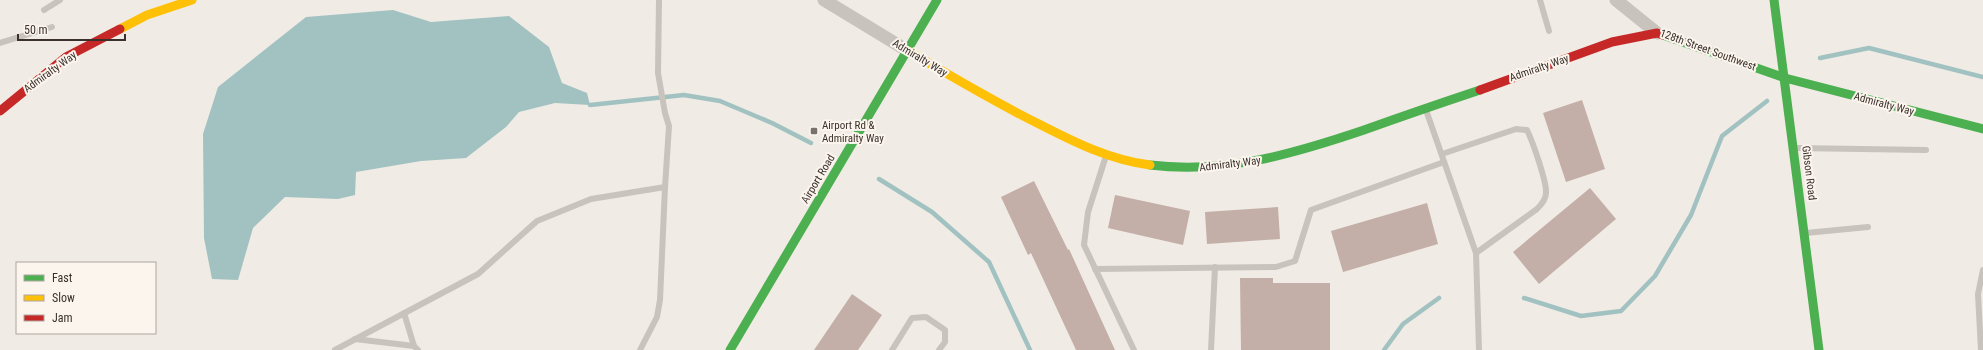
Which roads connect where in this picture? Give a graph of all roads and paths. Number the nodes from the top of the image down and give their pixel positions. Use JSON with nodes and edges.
{"nodes":[{"id":1,"x":60,"y":0,"type":"edge"},
{"id":2,"x":192,"y":0,"type":"edge"},
{"id":3,"x":659,"y":0,"type":"edge"},
{"id":4,"x":824,"y":0,"type":"edge"},
{"id":5,"x":937,"y":0,"type":"edge"},
{"id":6,"x":1540,"y":0,"type":"edge"},
{"id":7,"x":1616,"y":0,"type":"edge"},
{"id":8,"x":1774,"y":0,"type":"edge"},
{"id":9,"x":44,"y":10,"type":"dead end"},
{"id":10,"x":52,"y":27,"type":"dead end"},
{"id":11,"x":1549,"y":31,"type":"dead end"},
{"id":12,"x":1658,"y":32,"type":"junction"},
{"id":13,"x":0,"y":43,"type":"edge"},
{"id":14,"x":908,"y":51,"type":"junction"},
{"id":15,"x":1785,"y":78,"type":"junction"},
{"id":16,"x":1426,"y":108,"type":"junction"},
{"id":17,"x":0,"y":111,"type":"edge"},
{"id":18,"x":1983,"y":128,"type":"edge"},
{"id":19,"x":1794,"y":148,"type":"junction"},
{"id":20,"x":1926,"y":150,"type":"dead end"},
{"id":21,"x":1442,"y":154,"type":"junction"},
{"id":22,"x":1106,"y":155,"type":"junction"},
{"id":23,"x":1444,"y":162,"type":"junction"},
{"id":24,"x":665,"y":187,"type":"junction"},
{"id":25,"x":1868,"y":227,"type":"dead end"},
{"id":26,"x":1804,"y":233,"type":"junction"},
{"id":27,"x":1476,"y":253,"type":"junction"},
{"id":28,"x":1215,"y":267,"type":"junction"},
{"id":29,"x":1095,"y":269,"type":"junction"},
{"id":30,"x":1983,"y":270,"type":"edge"},
{"id":31,"x":404,"y":313,"type":"junction"},
{"id":32,"x":355,"y":339,"type":"junction"},
{"id":33,"x":416,"y":348,"type":"edge"},
{"id":34,"x":335,"y":350,"type":"edge"},
{"id":35,"x":640,"y":350,"type":"edge"},
{"id":36,"x":730,"y":350,"type":"edge"},
{"id":37,"x":892,"y":350,"type":"edge"},
{"id":38,"x":939,"y":350,"type":"edge"},
{"id":39,"x":1134,"y":350,"type":"edge"},
{"id":40,"x":1211,"y":350,"type":"edge"},
{"id":41,"x":1479,"y":350,"type":"edge"},
{"id":42,"x":1819,"y":350,"type":"edge"},
{"id":43,"x":1981,"y":350,"type":"edge"}],
"edges":[{"from":1,"to":9,"type":"lane"},
{"from":2,"to":17,"type":"street","name":"Admiralty Way"},
{"from":3,"to":24,"type":"lane"},
{"from":4,"to":14,"type":"street","name":"Admiralty Way"},
{"from":5,"to":14,"type":"street","name":"Airport Road"},
{"from":6,"to":11,"type":"lane"},
{"from":7,"to":12,"type":"street","name":"128th Street Southwest"},
{"from":8,"to":15,"type":"street","name":"Gibson Road"},
{"from":10,"to":13,"type":"lane"},
{"from":12,"to":15,"type":"street","name":"128th Street Southwest"},
{"from":12,"to":16,"type":"street","name":"Admiralty Way"},
{"from":14,"to":22,"type":"street","name":"Admiralty Way"},
{"from":14,"to":36,"type":"street","name":"Airport Road"},
{"from":15,"to":18,"type":"street","name":"Admiralty Way"},
{"from":15,"to":19,"type":"street","name":"Gibson Road"},
{"from":16,"to":21,"type":"lane"},
{"from":16,"to":22,"type":"street","name":"Admiralty Way"},
{"from":19,"to":20,"type":"lane"},
{"from":19,"to":26,"type":"street","name":"Gibson Road"},
{"from":21,"to":23,"type":"lane"},
{"from":21,"to":27,"type":"lane"},
{"from":22,"to":29,"type":"lane"},
{"from":23,"to":27,"type":"lane"},
{"from":23,"to":28,"type":"lane"},
{"from":24,"to":31,"type":"lane"},
{"from":24,"to":35,"type":"lane"},
{"from":25,"to":26,"type":"lane"},
{"from":26,"to":42,"type":"street","name":"Gibson Road"},
{"from":27,"to":41,"type":"lane"},
{"from":28,"to":29,"type":"lane"},
{"from":28,"to":40,"type":"lane"},
{"from":29,"to":39,"type":"lane"},
{"from":30,"to":43,"type":"lane"},
{"from":31,"to":32,"type":"lane"},
{"from":31,"to":33,"type":"lane"},
{"from":32,"to":33,"type":"lane"},
{"from":32,"to":34,"type":"lane"},
{"from":37,"to":38,"type":"lane"}]}
